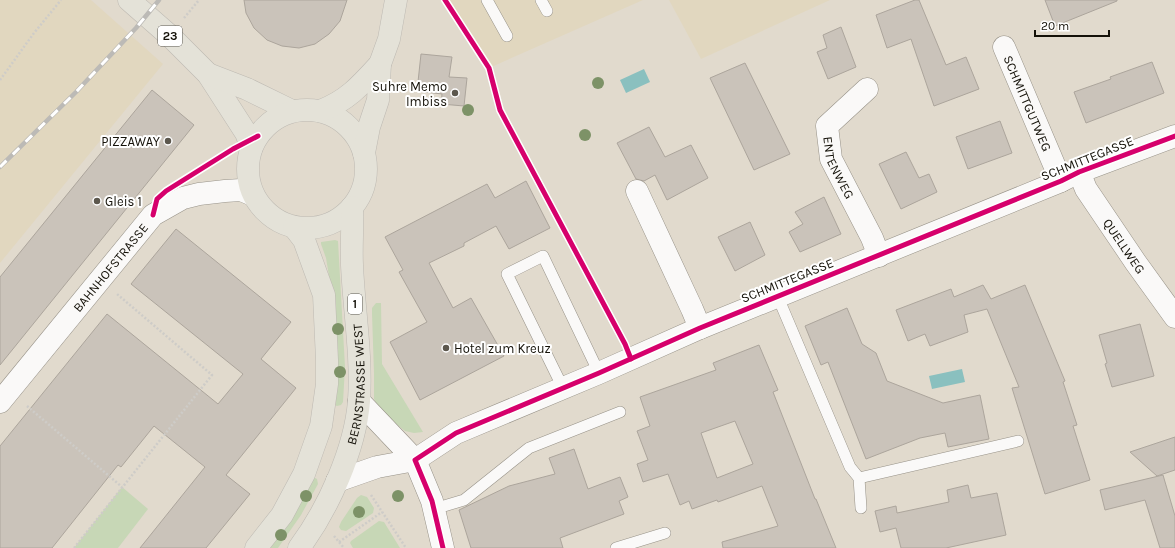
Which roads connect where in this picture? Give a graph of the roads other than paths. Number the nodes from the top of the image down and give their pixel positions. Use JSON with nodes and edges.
{"nodes":[{"id":1,"x":129,"y":0,"type":"edge"},
{"id":2,"x":396,"y":0,"type":"edge"},
{"id":3,"x":487,"y":0,"type":"edge"},
{"id":4,"x":541,"y":0,"type":"edge"},
{"id":5,"x":547,"y":11,"type":"dead end"},
{"id":6,"x":507,"y":36,"type":"dead end"},
{"id":7,"x":1004,"y":47,"type":"dead end"},
{"id":8,"x":380,"y":64,"type":"junction"},
{"id":9,"x":208,"y":74,"type":"junction"},
{"id":10,"x":867,"y":89,"type":"dead end"},
{"id":11,"x":292,"y":111,"type":"junction"},
{"id":12,"x":320,"y":111,"type":"junction"},
{"id":13,"x":1175,"y":136,"type":"edge"},
{"id":14,"x":251,"y":149,"type":"junction"},
{"id":15,"x":364,"y":153,"type":"junction"},
{"id":16,"x":1070,"y":177,"type":"junction"},
{"id":17,"x":637,"y":191,"type":"dead end"},
{"id":18,"x":254,"y":195,"type":"junction"},
{"id":19,"x":352,"y":207,"type":"junction"},
{"id":20,"x":294,"y":227,"type":"junction"},
{"id":21,"x":878,"y":256,"type":"junction"},
{"id":22,"x":777,"y":295,"type":"junction"},
{"id":23,"x":1175,"y":317,"type":"edge"},
{"id":24,"x":700,"y":328,"type":"junction"},
{"id":25,"x":599,"y":373,"type":"junction"},
{"id":26,"x":563,"y":388,"type":"junction"},
{"id":27,"x":5,"y":396,"type":"edge"},
{"id":28,"x":359,"y":401,"type":"junction"},
{"id":29,"x":620,"y":412,"type":"dead end"},
{"id":30,"x":1018,"y":441,"type":"dead end"},
{"id":31,"x":415,"y":460,"type":"junction"},
{"id":32,"x":858,"y":478,"type":"junction"},
{"id":33,"x":337,"y":481,"type":"junction"},
{"id":34,"x":861,"y":508,"type":"dead end"},
{"id":35,"x":434,"y":509,"type":"junction"},
{"id":36,"x":665,"y":533,"type":"dead end"},
{"id":37,"x":256,"y":548,"type":"edge"},
{"id":38,"x":299,"y":548,"type":"edge"},
{"id":39,"x":443,"y":548,"type":"edge"},
{"id":40,"x":616,"y":548,"type":"edge"}],
"edges":[{"from":1,"to":9,"type":"main road","number":"23"},
{"from":2,"to":8,"type":"main road"},
{"from":3,"to":6,"type":"lane"},
{"from":4,"to":5,"type":"lane"},
{"from":7,"to":16,"type":"street","name":"SCHMITTGUTWEG"},
{"from":8,"to":12,"type":"main road"},
{"from":8,"to":15,"type":"main road"},
{"from":9,"to":11,"type":"main road","number":"23"},
{"from":9,"to":14,"type":"main road","number":"23"},
{"from":10,"to":21,"type":"street","name":"ENTENWEG"},
{"from":11,"to":12,"type":"main road"},
{"from":11,"to":14,"type":"main road"},
{"from":12,"to":15,"type":"main road"},
{"from":13,"to":16,"type":"street","name":"SCHMITTEGASSE"},
{"from":14,"to":18,"type":"main road"},
{"from":15,"to":19,"type":"main road"},
{"from":16,"to":21,"type":"street","name":"SCHMITTEGASSE"},
{"from":16,"to":23,"type":"street","name":"QUELLWEG"},
{"from":17,"to":24,"type":"street"},
{"from":18,"to":20,"type":"main road"},
{"from":18,"to":27,"type":"street","name":"BAHNHOFSTRASSE"},
{"from":19,"to":20,"type":"main road"},
{"from":19,"to":28,"type":"main road","name":"BERNSTRASSE WEST","number":"1"},
{"from":20,"to":37,"type":"main road","name":"BERNSTRASSE WEST"},
{"from":21,"to":22,"type":"street","name":"SCHMITTEGASSE"},
{"from":22,"to":24,"type":"street","name":"SCHMITTEGASSE"},
{"from":22,"to":32,"type":"lane"},
{"from":24,"to":25,"type":"street","name":"SCHMITTEGASSE"},
{"from":25,"to":26,"type":"street","name":"SCHMITTEGASSE"},
{"from":25,"to":26,"type":"lane"},
{"from":26,"to":31,"type":"street","name":"SCHMITTEGASSE"},
{"from":28,"to":31,"type":"street"},
{"from":28,"to":33,"type":"main road","name":"BERNSTRASSE WEST","number":"1"},
{"from":29,"to":35,"type":"lane"},
{"from":30,"to":32,"type":"lane"},
{"from":31,"to":33,"type":"street"},
{"from":31,"to":35,"type":"street"},
{"from":32,"to":34,"type":"lane"},
{"from":33,"to":38,"type":"main road","name":"BERNSTRASSE WEST","number":"1"},
{"from":35,"to":39,"type":"street"},
{"from":36,"to":40,"type":"lane"}]}
